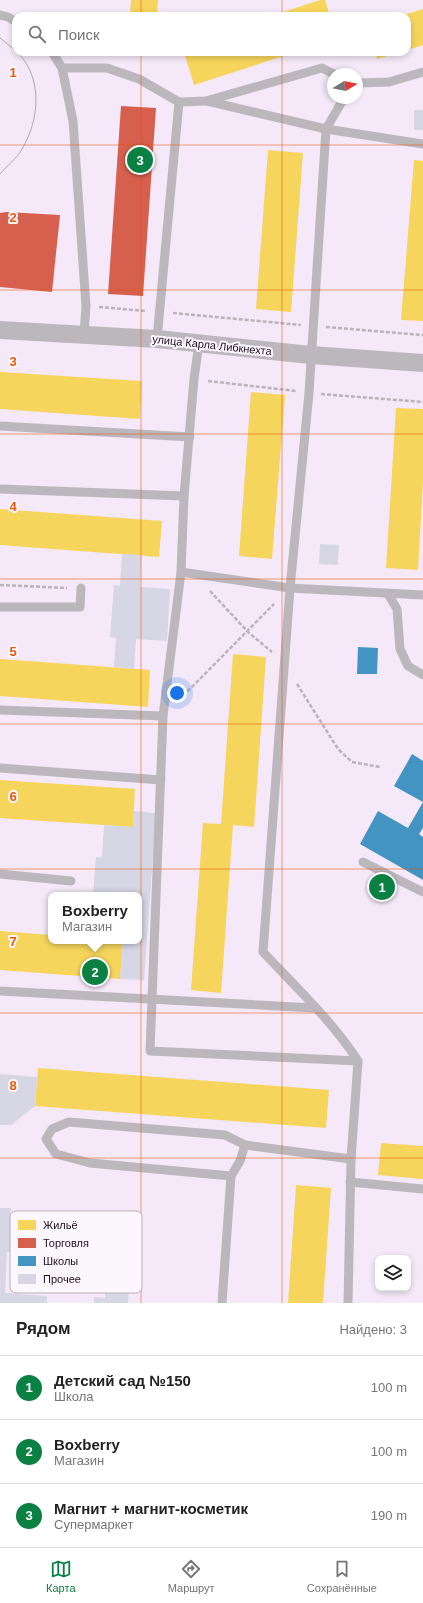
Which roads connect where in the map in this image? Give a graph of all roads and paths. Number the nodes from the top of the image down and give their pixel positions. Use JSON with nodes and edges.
{"nodes":[{"id":1,"x":0,"y":15,"type":"edge"},
{"id":2,"x":12,"y":20,"type":"edge"},
{"id":3,"x":54,"y":56,"type":"edge"},
{"id":4,"x":62,"y":68,"type":"junction"},
{"id":5,"x":327,"y":70,"type":"edge"},
{"id":6,"x":423,"y":72,"type":"edge"},
{"id":7,"x":363,"y":83,"type":"edge"},
{"id":8,"x":206,"y":101,"type":"junction"},
{"id":9,"x":179,"y":102,"type":"junction"},
{"id":10,"x":340,"y":104,"type":"edge"},
{"id":11,"x":326,"y":128,"type":"junction"},
{"id":12,"x":423,"y":144,"type":"edge"},
{"id":13,"x":86,"y":306,"type":"junction"},
{"id":14,"x":158,"y":312,"type":"junction"},
{"id":15,"x":314,"y":326,"type":"junction"},
{"id":16,"x":0,"y":330,"type":"edge"},
{"id":17,"x":84,"y":334,"type":"junction"},
{"id":18,"x":423,"y":335,"type":"edge"},
{"id":19,"x":157,"y":339,"type":"junction"},
{"id":20,"x":199,"y":343,"type":"junction"},
{"id":21,"x":311,"y":355,"type":"junction"},
{"id":22,"x":423,"y":362,"type":"edge"},
{"id":23,"x":0,"y":426,"type":"edge"},
{"id":24,"x":190,"y":437,"type":"junction"},
{"id":25,"x":0,"y":489,"type":"edge"},
{"id":26,"x":184,"y":496,"type":"junction"},
{"id":27,"x":181,"y":572,"type":"junction"},
{"id":28,"x":0,"y":585,"type":"edge"},
{"id":29,"x":81,"y":588,"type":"joint"},
{"id":30,"x":290,"y":588,"type":"junction"},
{"id":31,"x":388,"y":594,"type":"junction"},
{"id":32,"x":423,"y":595,"type":"edge"},
{"id":33,"x":0,"y":607,"type":"edge"},
{"id":34,"x":423,"y":675,"type":"edge"},
{"id":35,"x":0,"y":710,"type":"edge"},
{"id":36,"x":163,"y":716,"type":"junction"},
{"id":37,"x":0,"y":768,"type":"edge"},
{"id":38,"x":161,"y":780,"type":"junction"},
{"id":39,"x":363,"y":862,"type":"dead end"},
{"id":40,"x":0,"y":874,"type":"edge"},
{"id":41,"x":71,"y":881,"type":"dead end"},
{"id":42,"x":423,"y":892,"type":"edge"},
{"id":43,"x":0,"y":991,"type":"edge"},
{"id":44,"x":151,"y":999,"type":"junction"},
{"id":45,"x":314,"y":1008,"type":"junction"},
{"id":46,"x":358,"y":1062,"type":"junction"},
{"id":47,"x":245,"y":1146,"type":"junction"},
{"id":48,"x":351,"y":1159,"type":"junction"},
{"id":49,"x":231,"y":1176,"type":"junction"},
{"id":50,"x":350,"y":1182,"type":"junction"},
{"id":51,"x":423,"y":1189,"type":"edge"},
{"id":52,"x":222,"y":1303,"type":"edge"},
{"id":53,"x":348,"y":1303,"type":"edge"}],
"edges":[{"from":1,"to":2,"type":"lane"},
{"from":3,"to":4,"type":"lane"},
{"from":4,"to":9,"type":"lane"},
{"from":4,"to":13,"type":"lane"},
{"from":5,"to":8,"type":"lane"},
{"from":6,"to":7,"type":"lane"},
{"from":8,"to":9,"type":"lane"},
{"from":8,"to":11,"type":"lane"},
{"from":9,"to":14,"type":"lane"},
{"from":10,"to":11,"type":"lane"},
{"from":11,"to":12,"type":"lane"},
{"from":11,"to":15,"type":"lane"},
{"from":13,"to":14,"type":"path"},
{"from":13,"to":17,"type":"lane"},
{"from":14,"to":15,"type":"path"},
{"from":14,"to":19,"type":"lane"},
{"from":15,"to":18,"type":"path"},
{"from":15,"to":21,"type":"lane"},
{"from":16,"to":17,"type":"street","name":"улица Карла Либкнехта"},
{"from":17,"to":19,"type":"street","name":"улица Карла Либкнехта"},
{"from":19,"to":20,"type":"street","name":"улица Карла Либкнехта"},
{"from":20,"to":21,"type":"street","name":"улица Карла Либкнехта"},
{"from":20,"to":24,"type":"lane"},
{"from":21,"to":22,"type":"street","name":"улица Карла Либкнехта"},
{"from":21,"to":30,"type":"lane"},
{"from":23,"to":24,"type":"lane"},
{"from":24,"to":26,"type":"lane"},
{"from":25,"to":26,"type":"lane"},
{"from":26,"to":27,"type":"lane"},
{"from":27,"to":30,"type":"lane"},
{"from":27,"to":36,"type":"lane"},
{"from":28,"to":29,"type":"path"},
{"from":29,"to":33,"type":"lane"},
{"from":30,"to":31,"type":"lane"},
{"from":30,"to":36,"type":"path"},
{"from":30,"to":45,"type":"lane"},
{"from":31,"to":32,"type":"lane"},
{"from":31,"to":34,"type":"lane"},
{"from":35,"to":36,"type":"lane"},
{"from":36,"to":38,"type":"lane"},
{"from":37,"to":38,"type":"lane"},
{"from":38,"to":44,"type":"lane"},
{"from":39,"to":42,"type":"lane"},
{"from":40,"to":41,"type":"lane"},
{"from":43,"to":44,"type":"lane"},
{"from":44,"to":45,"type":"lane"},
{"from":44,"to":46,"type":"lane"},
{"from":45,"to":46,"type":"lane"},
{"from":46,"to":48,"type":"lane"},
{"from":47,"to":48,"type":"lane"},
{"from":47,"to":49,"type":"lane"},
{"from":47,"to":49,"type":"lane"},
{"from":48,"to":50,"type":"lane"},
{"from":49,"to":52,"type":"lane"},
{"from":50,"to":51,"type":"lane"},
{"from":50,"to":53,"type":"lane"}]}
